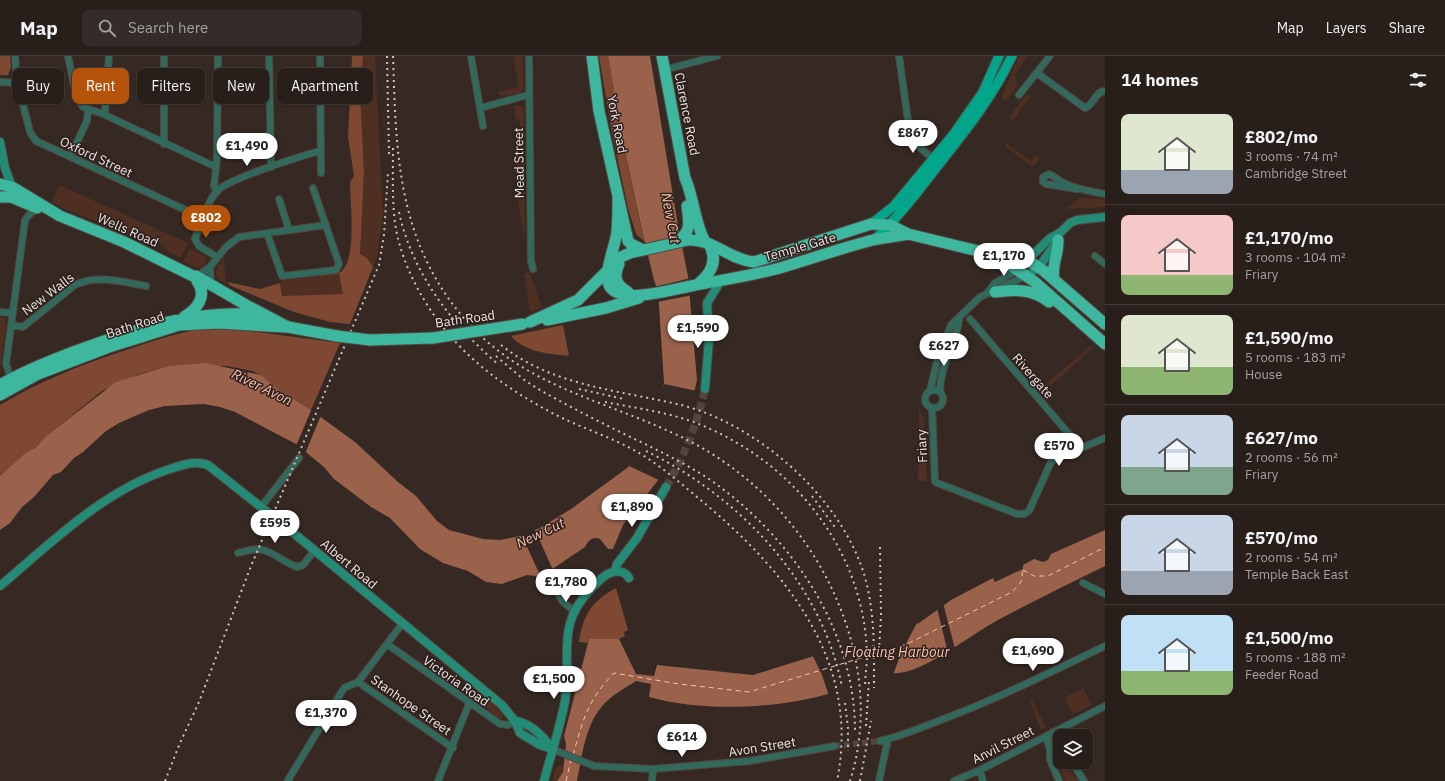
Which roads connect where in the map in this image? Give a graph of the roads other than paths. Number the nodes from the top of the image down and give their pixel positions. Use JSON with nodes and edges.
{"nodes":[{"id":1,"x":15,"y":56,"type":"edge"},
{"id":2,"x":68,"y":56,"type":"edge"},
{"id":3,"x":109,"y":56,"type":"edge"},
{"id":4,"x":164,"y":56,"type":"edge"},
{"id":5,"x":218,"y":56,"type":"edge"},
{"id":6,"x":269,"y":56,"type":"edge"},
{"id":7,"x":320,"y":56,"type":"edge"},
{"id":8,"x":471,"y":56,"type":"edge"},
{"id":9,"x":529,"y":56,"type":"edge"},
{"id":10,"x":592,"y":56,"type":"edge"},
{"id":11,"x":662,"y":56,"type":"edge"},
{"id":12,"x":717,"y":56,"type":"edge"},
{"id":13,"x":899,"y":56,"type":"edge"},
{"id":14,"x":999,"y":56,"type":"edge"},
{"id":15,"x":1012,"y":56,"type":"edge"},
{"id":16,"x":1050,"y":56,"type":"edge"},
{"id":17,"x":15,"y":68,"type":"edge"},
{"id":18,"x":664,"y":70,"type":"junction"},
{"id":19,"x":1037,"y":72,"type":"junction"},
{"id":20,"x":0,"y":82,"type":"edge"},
{"id":21,"x":12,"y":82,"type":"edge"},
{"id":22,"x":1105,"y":91,"type":"edge"},
{"id":23,"x":1019,"y":95,"type":"dead end"},
{"id":24,"x":528,"y":96,"type":"junction"},
{"id":25,"x":23,"y":104,"type":"edge"},
{"id":26,"x":480,"y":108,"type":"junction"},
{"id":27,"x":88,"y":109,"type":"junction"},
{"id":28,"x":103,"y":114,"type":"junction"},
{"id":29,"x":484,"y":126,"type":"dead end"},
{"id":30,"x":0,"y":142,"type":"edge"},
{"id":31,"x":164,"y":144,"type":"junction"},
{"id":32,"x":320,"y":151,"type":"junction"},
{"id":33,"x":70,"y":157,"type":"junction"},
{"id":34,"x":933,"y":159,"type":"junction"},
{"id":35,"x":216,"y":167,"type":"junction"},
{"id":36,"x":270,"y":167,"type":"junction"},
{"id":37,"x":321,"y":173,"type":"dead end"},
{"id":38,"x":685,"y":178,"type":"junction"},
{"id":39,"x":0,"y":184,"type":"edge"},
{"id":40,"x":313,"y":188,"type":"dead end"},
{"id":41,"x":1081,"y":188,"type":"junction"},
{"id":42,"x":0,"y":192,"type":"edge"},
{"id":43,"x":217,"y":192,"type":"junction"},
{"id":44,"x":8,"y":194,"type":"edge"},
{"id":45,"x":1105,"y":194,"type":"edge"},
{"id":46,"x":618,"y":197,"type":"junction"},
{"id":47,"x":279,"y":199,"type":"dead end"},
{"id":48,"x":37,"y":208,"type":"junction"},
{"id":49,"x":51,"y":211,"type":"junction"},
{"id":50,"x":1105,"y":217,"type":"edge"},
{"id":51,"x":203,"y":218,"type":"junction"},
{"id":52,"x":871,"y":224,"type":"junction"},
{"id":53,"x":326,"y":225,"type":"junction"},
{"id":54,"x":890,"y":225,"type":"junction"},
{"id":55,"x":289,"y":230,"type":"junction"},
{"id":56,"x":267,"y":233,"type":"junction"},
{"id":57,"x":908,"y":234,"type":"junction"},
{"id":58,"x":688,"y":235,"type":"junction"},
{"id":59,"x":1059,"y":236,"type":"junction"},
{"id":60,"x":874,"y":240,"type":"junction"},
{"id":61,"x":707,"y":243,"type":"junction"},
{"id":62,"x":640,"y":249,"type":"junction"},
{"id":63,"x":995,"y":255,"type":"junction"},
{"id":64,"x":1095,"y":256,"type":"dead end"},
{"id":65,"x":217,"y":257,"type":"junction"},
{"id":66,"x":621,"y":257,"type":"junction"},
{"id":67,"x":1028,"y":260,"type":"junction"},
{"id":68,"x":1105,"y":264,"type":"edge"},
{"id":69,"x":210,"y":267,"type":"junction"},
{"id":70,"x":1038,"y":267,"type":"junction"},
{"id":71,"x":533,"y":269,"type":"dead end"},
{"id":72,"x":608,"y":270,"type":"junction"},
{"id":73,"x":1022,"y":273,"type":"junction"},
{"id":74,"x":196,"y":278,"type":"junction"},
{"id":75,"x":1054,"y":279,"type":"junction"},
{"id":76,"x":720,"y":282,"type":"junction"},
{"id":77,"x":695,"y":285,"type":"junction"},
{"id":78,"x":146,"y":286,"type":"dead end"},
{"id":79,"x":219,"y":289,"type":"junction"},
{"id":80,"x":991,"y":292,"type":"junction"},
{"id":81,"x":634,"y":294,"type":"junction"},
{"id":82,"x":648,"y":296,"type":"junction"},
{"id":83,"x":1064,"y":308,"type":"junction"},
{"id":84,"x":0,"y":312,"type":"edge"},
{"id":85,"x":13,"y":313,"type":"junction"},
{"id":86,"x":266,"y":316,"type":"junction"},
{"id":87,"x":182,"y":318,"type":"junction"},
{"id":88,"x":959,"y":318,"type":"junction"},
{"id":89,"x":970,"y":319,"type":"dead end"},
{"id":90,"x":285,"y":322,"type":"junction"},
{"id":91,"x":527,"y":323,"type":"junction"},
{"id":92,"x":1105,"y":324,"type":"edge"},
{"id":93,"x":11,"y":325,"type":"junction"},
{"id":94,"x":1105,"y":344,"type":"edge"},
{"id":95,"x":11,"y":379,"type":"junction"},
{"id":96,"x":0,"y":385,"type":"edge"},
{"id":97,"x":705,"y":389,"type":"tunnel mouth"},
{"id":98,"x":930,"y":391,"type":"junction"},
{"id":99,"x":940,"y":392,"type":"junction"},
{"id":100,"x":0,"y":395,"type":"edge"},
{"id":101,"x":932,"y":408,"type":"junction"},
{"id":102,"x":1105,"y":438,"type":"edge"},
{"id":103,"x":1081,"y":448,"type":"junction"},
{"id":104,"x":299,"y":458,"type":"dead end"},
{"id":105,"x":666,"y":486,"type":"tunnel mouth"},
{"id":106,"x":261,"y":507,"type":"junction"},
{"id":107,"x":314,"y":551,"type":"junction"},
{"id":108,"x":238,"y":554,"type":"dead end"},
{"id":109,"x":616,"y":571,"type":"junction"},
{"id":110,"x":629,"y":578,"type":"dead end"},
{"id":111,"x":1083,"y":583,"type":"dead end"},
{"id":112,"x":553,"y":585,"type":"dead end"},
{"id":113,"x":0,"y":586,"type":"edge"},
{"id":114,"x":1105,"y":594,"type":"edge"},
{"id":115,"x":574,"y":611,"type":"junction"},
{"id":116,"x":402,"y":624,"type":"junction"},
{"id":117,"x":387,"y":644,"type":"junction"},
{"id":118,"x":1105,"y":646,"type":"edge"},
{"id":119,"x":358,"y":682,"type":"junction"},
{"id":120,"x":469,"y":704,"type":"junction"},
{"id":121,"x":1105,"y":706,"type":"edge"},
{"id":122,"x":515,"y":721,"type":"junction"},
{"id":123,"x":1059,"y":729,"type":"edge"},
{"id":124,"x":1053,"y":732,"type":"edge"},
{"id":125,"x":1046,"y":736,"type":"junction"},
{"id":126,"x":888,"y":739,"type":"junction"},
{"id":127,"x":880,"y":741,"type":"tunnel mouth"},
{"id":128,"x":836,"y":746,"type":"tunnel mouth"},
{"id":129,"x":453,"y":748,"type":"junction"},
{"id":130,"x":552,"y":749,"type":"junction"},
{"id":131,"x":653,"y":769,"type":"junction"},
{"id":132,"x":1076,"y":769,"type":"edge"},
{"id":133,"x":980,"y":770,"type":"junction"},
{"id":134,"x":289,"y":781,"type":"edge"},
{"id":135,"x":438,"y":781,"type":"edge"},
{"id":136,"x":544,"y":781,"type":"edge"},
{"id":137,"x":652,"y":781,"type":"edge"},
{"id":138,"x":879,"y":781,"type":"edge"},
{"id":139,"x":954,"y":781,"type":"edge"},
{"id":140,"x":983,"y":781,"type":"edge"},
{"id":141,"x":1059,"y":781,"type":"edge"},
{"id":142,"x":1084,"y":781,"type":"edge"}],
"edges":[{"from":1,"to":17,"type":"street","name":"Oxford Street"},
{"from":2,"to":27,"type":"street"},
{"from":3,"to":28,"type":"street"},
{"from":4,"to":31,"type":"street"},
{"from":5,"to":35,"type":"street"},
{"from":6,"to":36,"type":"street"},
{"from":7,"to":32,"type":"street"},
{"from":8,"to":26,"type":"street"},
{"from":9,"to":24,"type":"street","name":"Mead Street"},
{"from":10,"to":46,"type":"highway","name":"York Road"},
{"from":11,"to":18,"type":"highway","name":"Clarence Road"},
{"from":12,"to":18,"type":"street"},
{"from":13,"to":34,"type":"street"},
{"from":14,"to":34,"type":"main road"},
{"from":15,"to":54,"type":"main road"},
{"from":16,"to":19,"type":"street"},
{"from":18,"to":38,"type":"highway","name":"Clarence Road"},
{"from":19,"to":22,"type":"street"},
{"from":19,"to":23,"type":"street"},
{"from":20,"to":21,"type":"street"},
{"from":24,"to":26,"type":"street"},
{"from":24,"to":71,"type":"street","name":"Mead Street"},
{"from":25,"to":33,"type":"street","name":"Oxford Street"},
{"from":26,"to":29,"type":"street"},
{"from":27,"to":28,"type":"street"},
{"from":27,"to":33,"type":"street"},
{"from":28,"to":31,"type":"street"},
{"from":30,"to":44,"type":"street"},
{"from":31,"to":35,"type":"street"},
{"from":32,"to":36,"type":"street"},
{"from":32,"to":37,"type":"street"},
{"from":33,"to":51,"type":"street","name":"Oxford Street"},
{"from":34,"to":52,"type":"main road"},
{"from":35,"to":43,"type":"street"},
{"from":36,"to":43,"type":"street"},
{"from":38,"to":58,"type":"highway","name":"Clarence Road"},
{"from":38,"to":61,"type":"highway","name":"Clarence Road"},
{"from":39,"to":44,"type":"highway","name":"Wells Road"},
{"from":40,"to":53,"type":"street"},
{"from":41,"to":41,"type":"street"},
{"from":41,"to":45,"type":"street"},
{"from":42,"to":44,"type":"highway"},
{"from":43,"to":51,"type":"street"},
{"from":44,"to":48,"type":"highway","name":"Wells Road"},
{"from":44,"to":49,"type":"highway","name":"Wells Road"},
{"from":46,"to":62,"type":"highway","name":"York Road"},
{"from":46,"to":72,"type":"highway","name":"York Road"},
{"from":47,"to":55,"type":"street"},
{"from":48,"to":49,"type":"highway","name":"Wells Road"},
{"from":48,"to":85,"type":"street"},
{"from":49,"to":74,"type":"highway","name":"Wells Road"},
{"from":50,"to":59,"type":"street"},
{"from":51,"to":65,"type":"street"},
{"from":52,"to":54,"type":"highway","name":"Temple Gate"},
{"from":52,"to":61,"type":"highway"},
{"from":53,"to":55,"type":"street"},
{"from":53,"to":56,"type":"street"},
{"from":54,"to":57,"type":"highway","name":"Temple Gate"},
{"from":54,"to":60,"type":"main road"},
{"from":55,"to":56,"type":"street"},
{"from":56,"to":65,"type":"street"},
{"from":57,"to":60,"type":"highway","name":"Temple Gate"},
{"from":57,"to":63,"type":"highway","name":"Temple Gate"},
{"from":58,"to":61,"type":"highway"},
{"from":58,"to":62,"type":"highway"},
{"from":59,"to":67,"type":"street"},
{"from":59,"to":70,"type":"street"},
{"from":59,"to":75,"type":"highway"},
{"from":60,"to":76,"type":"highway","name":"Temple Gate"},
{"from":61,"to":77,"type":"highway","name":"Clarence Road"},
{"from":62,"to":66,"type":"highway"},
{"from":63,"to":67,"type":"highway","name":"Temple Gate"},
{"from":63,"to":73,"type":"highway","name":"Temple Gate"},
{"from":64,"to":68,"type":"street"},
{"from":65,"to":69,"type":"street"},
{"from":66,"to":72,"type":"highway","name":"Bath Road"},
{"from":66,"to":81,"type":"highway"},
{"from":67,"to":70,"type":"highway"},
{"from":67,"to":73,"type":"street"},
{"from":69,"to":74,"type":"street"},
{"from":69,"to":79,"type":"street"},
{"from":70,"to":73,"type":"street"},
{"from":70,"to":75,"type":"highway"},
{"from":72,"to":81,"type":"highway"},
{"from":72,"to":91,"type":"highway","name":"Bath Road"},
{"from":73,"to":80,"type":"street","name":"Friary"},
{"from":73,"to":80,"type":"street","name":"Friary"},
{"from":73,"to":83,"type":"highway","name":"Temple Gate"},
{"from":74,"to":79,"type":"highway","name":"Wells Road"},
{"from":74,"to":87,"type":"highway"},
{"from":75,"to":92,"type":"highway"},
{"from":76,"to":77,"type":"highway","name":"Temple Gate"},
{"from":76,"to":97,"type":"street"},
{"from":77,"to":82,"type":"highway","name":"Temple Gate"},
{"from":78,"to":93,"type":"street","name":"New Walls"},
{"from":79,"to":86,"type":"highway","name":"Wells Road"},
{"from":79,"to":90,"type":"highway"},
{"from":80,"to":83,"type":"highway"},
{"from":80,"to":88,"type":"street","name":"Friary"},
{"from":81,"to":82,"type":"highway"},
{"from":82,"to":91,"type":"highway","name":"Bath Road"},
{"from":83,"to":94,"type":"highway","name":"Temple Gate"},
{"from":84,"to":85,"type":"street"},
{"from":85,"to":93,"type":"street"},
{"from":86,"to":87,"type":"highway","name":"Bath Road"},
{"from":86,"to":90,"type":"highway","name":"Bath Road"},
{"from":87,"to":95,"type":"highway","name":"Bath Road"},
{"from":88,"to":98,"type":"street","name":"Friary"},
{"from":88,"to":99,"type":"street","name":"Friary"},
{"from":89,"to":103,"type":"street","name":"Rivergate"},
{"from":90,"to":91,"type":"highway","name":"Bath Road","bridge":true},
{"from":90,"to":100,"type":"highway","name":"Bath Road"},
{"from":93,"to":95,"type":"street"},
{"from":95,"to":96,"type":"highway","name":"Bath Road"},
{"from":98,"to":99,"type":"street"},
{"from":98,"to":101,"type":"street","name":"Friary"},
{"from":99,"to":101,"type":"street","name":"Friary"},
{"from":101,"to":103,"type":"street","name":"Friary"},
{"from":102,"to":103,"type":"street"},
{"from":104,"to":106,"type":"street"},
{"from":105,"to":109,"type":"street"},
{"from":106,"to":107,"type":"street","name":"Albert Road"},
{"from":106,"to":113,"type":"street","name":"Albert Road"},
{"from":107,"to":108,"type":"street"},
{"from":107,"to":116,"type":"street","name":"Albert Road"},
{"from":109,"to":110,"type":"street"},
{"from":109,"to":115,"type":"street"},
{"from":111,"to":114,"type":"street"},
{"from":112,"to":115,"type":"street"},
{"from":115,"to":130,"type":"street"},
{"from":116,"to":117,"type":"street","name":"Stanhope Street"},
{"from":116,"to":122,"type":"street","name":"Albert Road"},
{"from":117,"to":119,"type":"street","name":"Stanhope Street"},
{"from":117,"to":120,"type":"street","name":"Victoria Road"},
{"from":118,"to":126,"type":"street"},
{"from":119,"to":129,"type":"street","name":"Stanhope Street"},
{"from":119,"to":134,"type":"street"},
{"from":120,"to":122,"type":"street","name":"Victoria Road"},
{"from":120,"to":129,"type":"street"},
{"from":121,"to":123,"type":"street","name":"Anvil Street"},
{"from":122,"to":130,"type":"street","name":"Albert Road"},
{"from":124,"to":125,"type":"street","name":"Anvil Street"},
{"from":125,"to":133,"type":"street","name":"Anvil Street"},
{"from":125,"to":141,"type":"street"},
{"from":126,"to":127,"type":"street"},
{"from":126,"to":138,"type":"street"},
{"from":128,"to":131,"type":"street","name":"Avon Street"},
{"from":129,"to":135,"type":"street"},
{"from":130,"to":131,"type":"street","name":"Avon Street"},
{"from":130,"to":136,"type":"street"},
{"from":131,"to":137,"type":"street"},
{"from":132,"to":142,"type":"street"},
{"from":133,"to":139,"type":"street","name":"Anvil Street"},
{"from":133,"to":140,"type":"street"}]}
